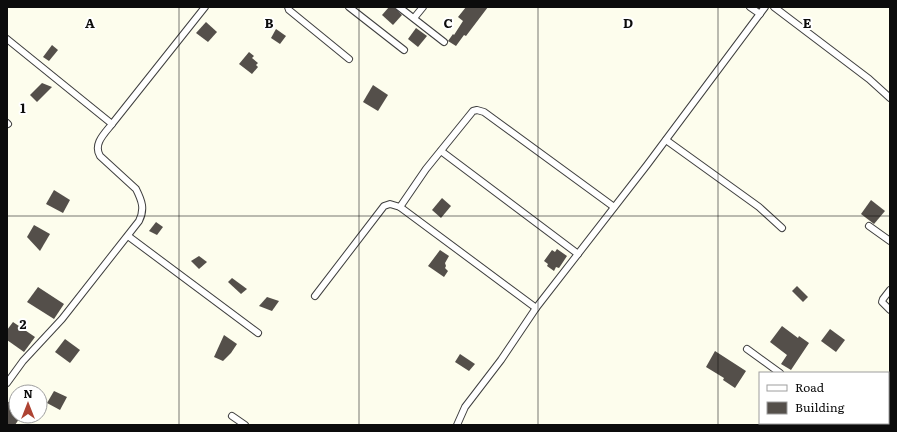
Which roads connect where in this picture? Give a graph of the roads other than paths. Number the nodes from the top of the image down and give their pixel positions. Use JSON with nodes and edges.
{"nodes":[{"id":1,"x":205,"y":7,"type":"edge"},
{"id":2,"x":288,"y":7,"type":"edge"},
{"id":3,"x":348,"y":7,"type":"edge"},
{"id":4,"x":399,"y":7,"type":"edge"},
{"id":5,"x":423,"y":7,"type":"edge"},
{"id":6,"x":750,"y":7,"type":"edge"},
{"id":7,"x":765,"y":7,"type":"edge"},
{"id":8,"x":774,"y":7,"type":"edge"},
{"id":9,"x":760,"y":14,"type":"junction"},
{"id":10,"x":414,"y":18,"type":"junction"},
{"id":11,"x":7,"y":39,"type":"edge"},
{"id":12,"x":444,"y":42,"type":"dead end"},
{"id":13,"x":404,"y":50,"type":"dead end"},
{"id":14,"x":350,"y":59,"type":"dead end"},
{"id":15,"x":890,"y":98,"type":"edge"},
{"id":16,"x":112,"y":124,"type":"junction"},
{"id":17,"x":666,"y":140,"type":"junction"},
{"id":18,"x":441,"y":151,"type":"junction"},
{"id":19,"x":400,"y":207,"type":"junction"},
{"id":20,"x":614,"y":207,"type":"junction"},
{"id":21,"x":869,"y":226,"type":"dead end"},
{"id":22,"x":782,"y":228,"type":"dead end"},
{"id":23,"x":128,"y":236,"type":"junction"},
{"id":24,"x":890,"y":241,"type":"edge"},
{"id":25,"x":578,"y":254,"type":"junction"},
{"id":26,"x":890,"y":290,"type":"edge"},
{"id":27,"x":315,"y":296,"type":"dead end"},
{"id":28,"x":536,"y":308,"type":"junction"},
{"id":29,"x":890,"y":310,"type":"edge"},
{"id":30,"x":258,"y":333,"type":"dead end"},
{"id":31,"x":747,"y":349,"type":"dead end"},
{"id":32,"x":779,"y":372,"type":"edge"},
{"id":33,"x":7,"y":383,"type":"edge"},
{"id":34,"x":232,"y":416,"type":"dead end"},
{"id":35,"x":245,"y":425,"type":"edge"},
{"id":36,"x":456,"y":425,"type":"edge"}],
"edges":[{"from":1,"to":16,"type":"street"},
{"from":2,"to":14,"type":"street"},
{"from":3,"to":13,"type":"street"},
{"from":4,"to":10,"type":"street"},
{"from":5,"to":10,"type":"street"},
{"from":6,"to":9,"type":"street"},
{"from":7,"to":9,"type":"street"},
{"from":8,"to":15,"type":"street"},
{"from":9,"to":17,"type":"street"},
{"from":10,"to":12,"type":"street"},
{"from":11,"to":16,"type":"street"},
{"from":16,"to":23,"type":"street"},
{"from":17,"to":20,"type":"street"},
{"from":17,"to":22,"type":"street"},
{"from":18,"to":19,"type":"street"},
{"from":18,"to":20,"type":"street"},
{"from":18,"to":25,"type":"street"},
{"from":19,"to":27,"type":"street"},
{"from":19,"to":28,"type":"street"},
{"from":20,"to":25,"type":"street"},
{"from":21,"to":24,"type":"street"},
{"from":23,"to":30,"type":"street"},
{"from":23,"to":33,"type":"street"},
{"from":25,"to":28,"type":"street"},
{"from":26,"to":29,"type":"street"},
{"from":28,"to":36,"type":"street"},
{"from":31,"to":32,"type":"street"},
{"from":34,"to":35,"type":"street"}]}
